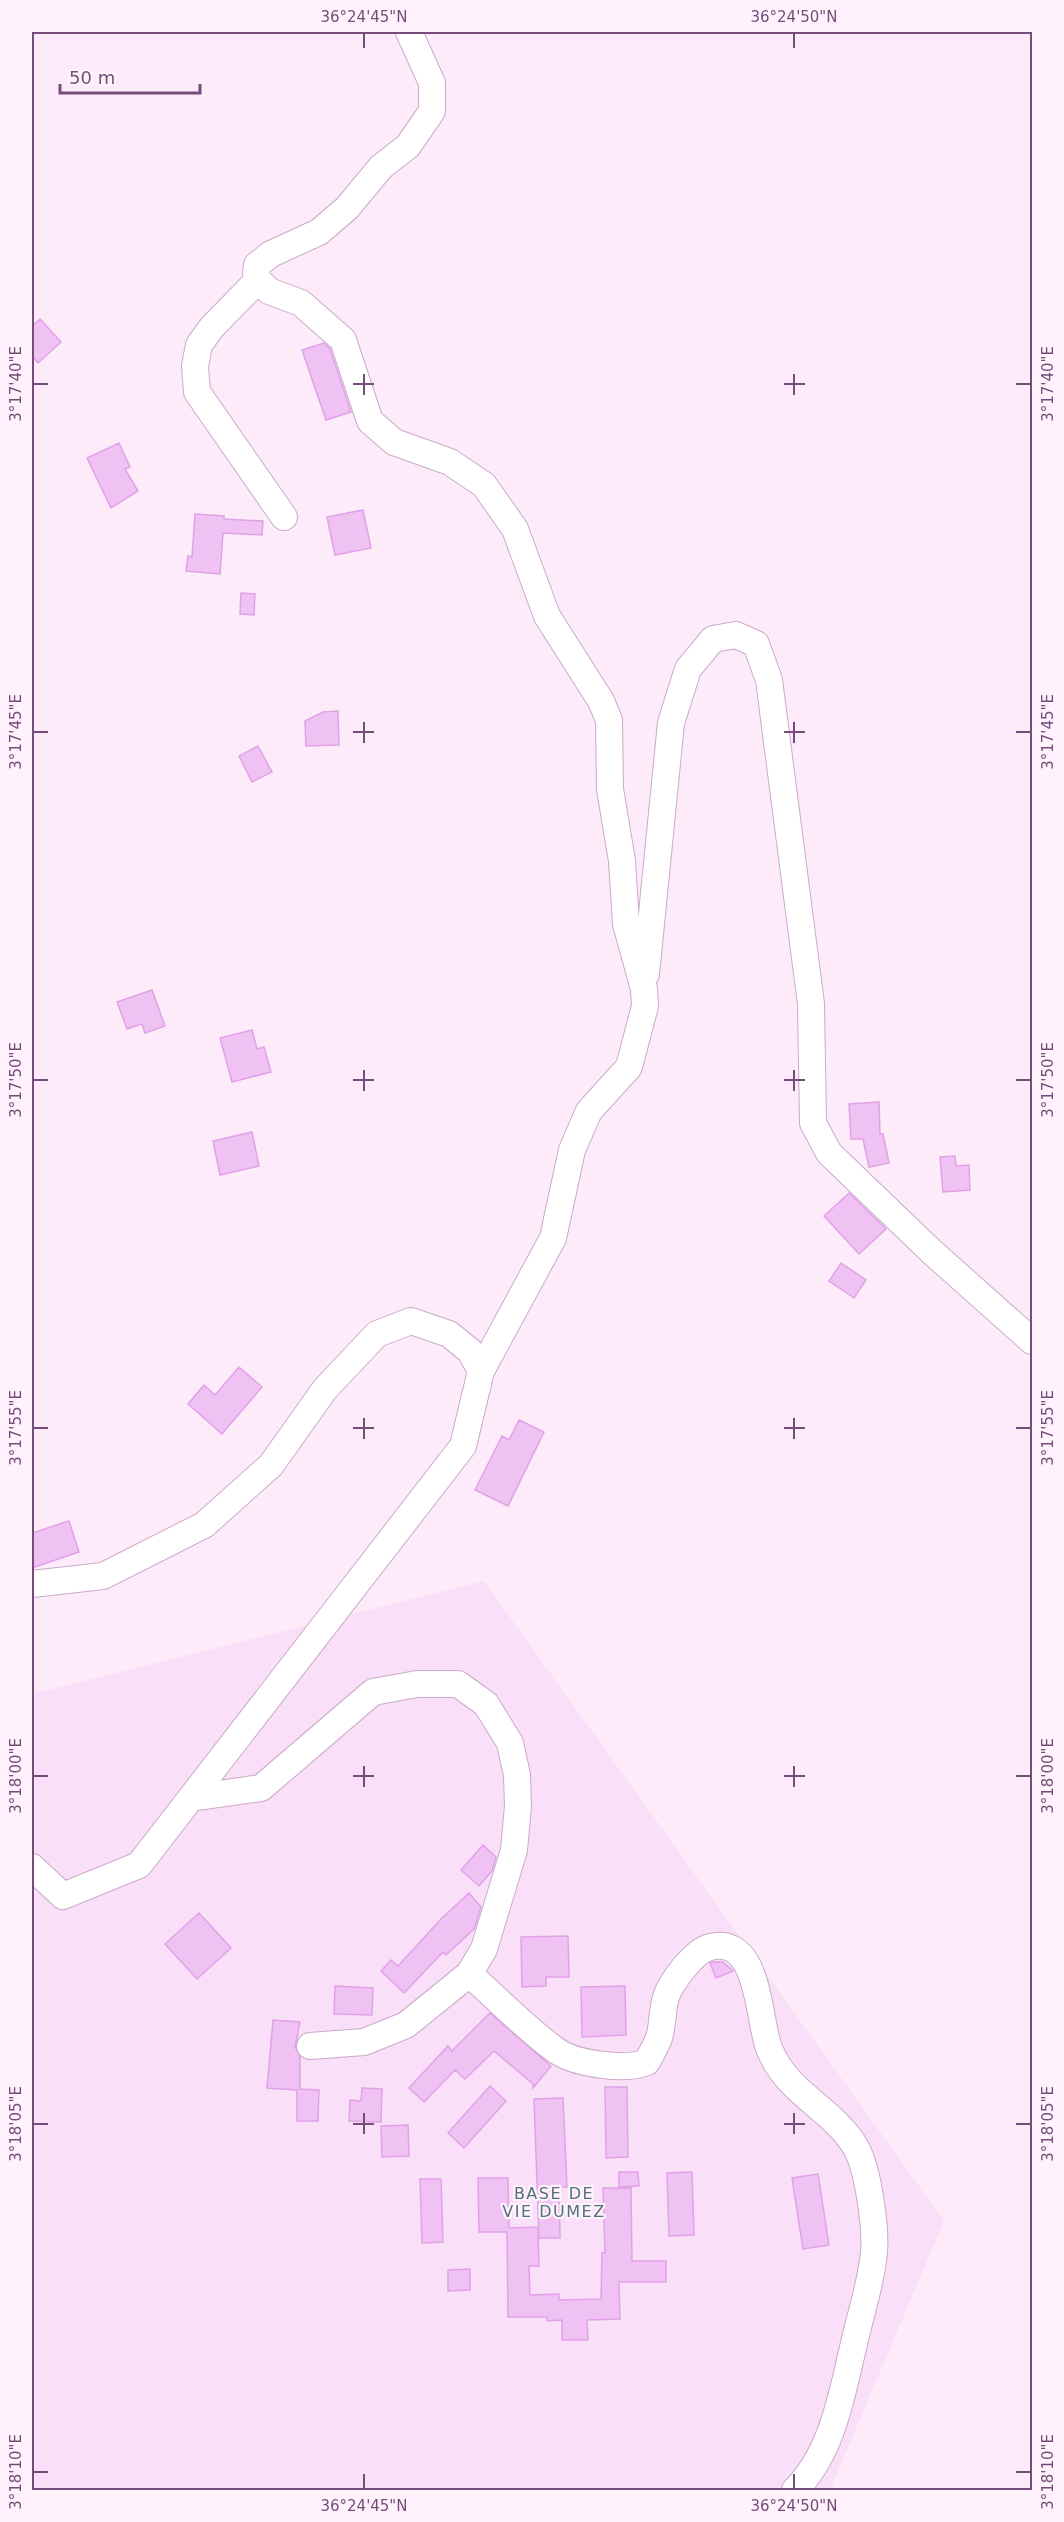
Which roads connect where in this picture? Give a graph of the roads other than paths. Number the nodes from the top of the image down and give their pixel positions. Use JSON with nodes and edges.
{"nodes":[{"id":1,"x":409,"y":32,"type":"edge"},
{"id":2,"x":258,"y":280,"type":"junction"},
{"id":3,"x":284,"y":517,"type":"dead end"},
{"id":4,"x":644,"y":989,"type":"junction"},
{"id":5,"x":1032,"y":1341,"type":"edge"},
{"id":6,"x":481,"y":1371,"type":"junction"},
{"id":7,"x":32,"y":1584,"type":"edge"},
{"id":8,"x":191,"y":1798,"type":"junction"},
{"id":9,"x":32,"y":1867,"type":"edge"},
{"id":10,"x":469,"y":1974,"type":"junction"},
{"id":11,"x":310,"y":2046,"type":"dead end"},
{"id":12,"x":795,"y":2490,"type":"edge"}],
"edges":[{"from":1,"to":2,"type":"street"},
{"from":2,"to":3,"type":"street"},
{"from":2,"to":4,"type":"street"},
{"from":4,"to":5,"type":"street"},
{"from":4,"to":6,"type":"street"},
{"from":6,"to":7,"type":"street"},
{"from":6,"to":8,"type":"street"},
{"from":8,"to":9,"type":"street"},
{"from":8,"to":10,"type":"street"},
{"from":10,"to":11,"type":"street"},
{"from":10,"to":12,"type":"street"}]}
